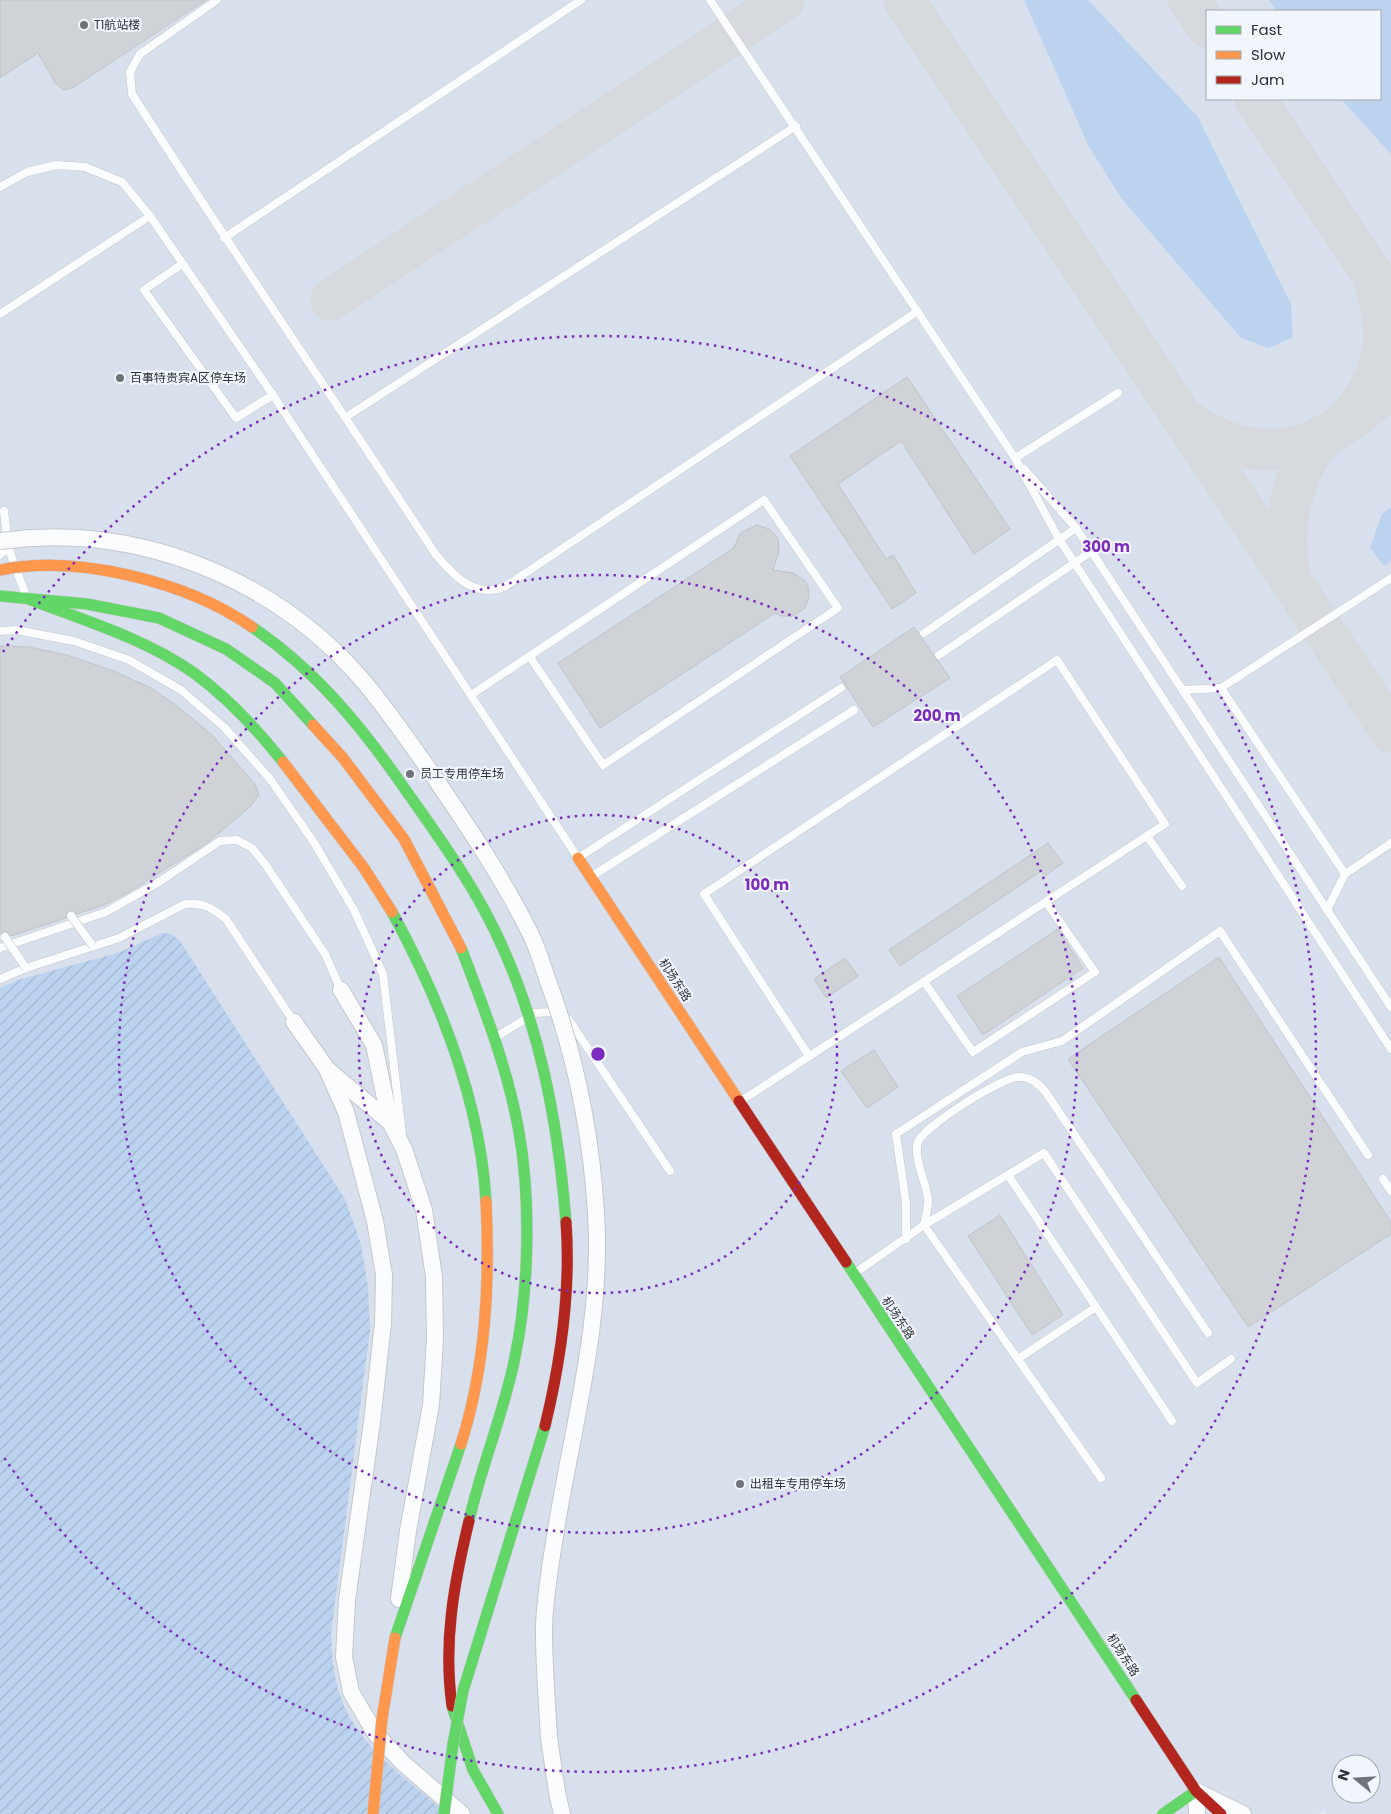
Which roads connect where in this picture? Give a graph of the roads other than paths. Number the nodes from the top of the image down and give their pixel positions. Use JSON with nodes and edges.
{"nodes":[{"id":1,"x":217,"y":0,"type":"edge"},
{"id":2,"x":582,"y":0,"type":"edge"},
{"id":3,"x":710,"y":0,"type":"edge"},
{"id":4,"x":796,"y":126,"type":"junction"},
{"id":5,"x":0,"y":187,"type":"edge"},
{"id":6,"x":150,"y":216,"type":"junction"},
{"id":7,"x":224,"y":238,"type":"junction"},
{"id":8,"x":182,"y":264,"type":"junction"},
{"id":9,"x":918,"y":312,"type":"junction"},
{"id":10,"x":0,"y":314,"type":"edge"},
{"id":11,"x":1118,"y":393,"type":"dead end"},
{"id":12,"x":273,"y":395,"type":"junction"},
{"id":13,"x":346,"y":417,"type":"junction"},
{"id":14,"x":1015,"y":458,"type":"junction"},
{"id":15,"x":4,"y":511,"type":"dead end"},
{"id":16,"x":1076,"y":528,"type":"junction"},
{"id":17,"x":1059,"y":540,"type":"junction"},
{"id":18,"x":7,"y":543,"type":"edge"},
{"id":19,"x":1092,"y":551,"type":"junction"},
{"id":20,"x":0,"y":555,"type":"edge"},
{"id":21,"x":1074,"y":562,"type":"junction"},
{"id":22,"x":19,"y":565,"type":"junction"},
{"id":23,"x":0,"y":566,"type":"edge"},
{"id":24,"x":0,"y":570,"type":"edge"},
{"id":25,"x":1391,"y":578,"type":"edge"},
{"id":26,"x":0,"y":596,"type":"edge"},
{"id":27,"x":26,"y":598,"type":"junction"},
{"id":28,"x":0,"y":631,"type":"edge"},
{"id":29,"x":924,"y":633,"type":"dead end"},
{"id":30,"x":939,"y":655,"type":"dead end"},
{"id":31,"x":530,"y":657,"type":"junction"},
{"id":32,"x":841,"y":688,"type":"dead end"},
{"id":33,"x":1221,"y":688,"type":"junction"},
{"id":34,"x":1183,"y":690,"type":"junction"},
{"id":35,"x":471,"y":696,"type":"junction"},
{"id":36,"x":854,"y":710,"type":"dead end"},
{"id":37,"x":1147,"y":836,"type":"junction"},
{"id":38,"x":1391,"y":843,"type":"edge"},
{"id":39,"x":578,"y":858,"type":"junction"},
{"id":40,"x":1345,"y":874,"type":"junction"},
{"id":41,"x":590,"y":877,"type":"junction"},
{"id":42,"x":1182,"y":886,"type":"dead end"},
{"id":43,"x":1046,"y":902,"type":"junction"},
{"id":44,"x":1327,"y":910,"type":"junction"},
{"id":45,"x":71,"y":916,"type":"dead end"},
{"id":46,"x":5,"y":937,"type":"dead end"},
{"id":47,"x":93,"y":946,"type":"junction"},
{"id":48,"x":0,"y":948,"type":"edge"},
{"id":49,"x":26,"y":968,"type":"junction"},
{"id":50,"x":0,"y":979,"type":"edge"},
{"id":51,"x":925,"y":983,"type":"junction"},
{"id":52,"x":341,"y":990,"type":"joint"},
{"id":53,"x":530,"y":998,"type":"dead end"},
{"id":54,"x":1391,"y":1007,"type":"edge"},
{"id":55,"x":535,"y":1013,"type":"junction"},
{"id":56,"x":294,"y":1022,"type":"joint"},
{"id":57,"x":495,"y":1037,"type":"junction"},
{"id":58,"x":1391,"y":1049,"type":"edge"},
{"id":59,"x":809,"y":1056,"type":"junction"},
{"id":60,"x":327,"y":1069,"type":"junction"},
{"id":61,"x":739,"y":1102,"type":"junction"},
{"id":62,"x":390,"y":1122,"type":"junction"},
{"id":63,"x":404,"y":1149,"type":"junction"},
{"id":64,"x":1368,"y":1155,"type":"dead end"},
{"id":65,"x":670,"y":1171,"type":"dead end"},
{"id":66,"x":1008,"y":1175,"type":"junction"},
{"id":67,"x":1383,"y":1179,"type":"dead end"},
{"id":68,"x":1391,"y":1191,"type":"edge"},
{"id":69,"x":924,"y":1225,"type":"junction"},
{"id":70,"x":906,"y":1239,"type":"junction"},
{"id":71,"x":853,"y":1275,"type":"junction"},
{"id":72,"x":1096,"y":1307,"type":"junction"},
{"id":73,"x":1208,"y":1333,"type":"dead end"},
{"id":74,"x":1018,"y":1358,"type":"junction"},
{"id":75,"x":1231,"y":1359,"type":"dead end"},
{"id":76,"x":1172,"y":1421,"type":"dead end"},
{"id":77,"x":1101,"y":1478,"type":"dead end"},
{"id":78,"x":395,"y":1638,"type":"junction"},
{"id":79,"x":1196,"y":1792,"type":"junction"},
{"id":80,"x":373,"y":1814,"type":"edge"},
{"id":81,"x":444,"y":1814,"type":"edge"},
{"id":82,"x":462,"y":1814,"type":"edge"},
{"id":83,"x":498,"y":1814,"type":"edge"},
{"id":84,"x":562,"y":1814,"type":"edge"},
{"id":85,"x":1164,"y":1814,"type":"edge"},
{"id":86,"x":1197,"y":1814,"type":"edge"},
{"id":87,"x":1204,"y":1814,"type":"edge"},
{"id":88,"x":1221,"y":1814,"type":"edge"},
{"id":89,"x":1243,"y":1814,"type":"edge"}],
"edges":[{"from":1,"to":7,"type":"lane"},
{"from":2,"to":7,"type":"lane"},
{"from":3,"to":4,"type":"lane"},
{"from":4,"to":9,"type":"lane"},
{"from":4,"to":13,"type":"lane"},
{"from":5,"to":6,"type":"lane"},
{"from":6,"to":8,"type":"lane"},
{"from":6,"to":10,"type":"lane"},
{"from":7,"to":13,"type":"lane"},
{"from":8,"to":12,"type":"lane"},
{"from":8,"to":12,"type":"lane"},
{"from":9,"to":13,"type":"lane"},
{"from":9,"to":14,"type":"lane"},
{"from":11,"to":14,"type":"lane"},
{"from":12,"to":35,"type":"lane"},
{"from":14,"to":16,"type":"lane"},
{"from":14,"to":17,"type":"lane"},
{"from":15,"to":18,"type":"lane"},
{"from":16,"to":17,"type":"lane"},
{"from":16,"to":19,"type":"lane"},
{"from":17,"to":21,"type":"lane"},
{"from":17,"to":29,"type":"lane"},
{"from":18,"to":20,"type":"lane"},
{"from":18,"to":27,"type":"lane"},
{"from":18,"to":84,"type":"street","bridge":true},
{"from":19,"to":21,"type":"lane"},
{"from":19,"to":34,"type":"lane"},
{"from":21,"to":30,"type":"lane"},
{"from":21,"to":58,"type":"lane"},
{"from":22,"to":23,"type":"street","bridge":true},
{"from":22,"to":24,"type":"main road","bridge":true},
{"from":22,"to":81,"type":"main road","bridge":true},
{"from":25,"to":33,"type":"lane"},
{"from":26,"to":27,"type":"main road"},
{"from":27,"to":57,"type":"main road"},
{"from":27,"to":78,"type":"main road"},
{"from":28,"to":63,"type":"lane"},
{"from":31,"to":31,"type":"lane"},
{"from":31,"to":35,"type":"lane"},
{"from":32,"to":39,"type":"lane"},
{"from":33,"to":34,"type":"lane"},
{"from":33,"to":40,"type":"lane"},
{"from":34,"to":44,"type":"lane"},
{"from":35,"to":39,"type":"lane"},
{"from":36,"to":41,"type":"lane"},
{"from":37,"to":42,"type":"lane"},
{"from":37,"to":43,"type":"lane"},
{"from":37,"to":59,"type":"lane"},
{"from":38,"to":40,"type":"lane"},
{"from":39,"to":41,"type":"main road","name":"机场东路"},
{"from":40,"to":44,"type":"lane"},
{"from":41,"to":61,"type":"main road","name":"机场东路"},
{"from":43,"to":51,"type":"lane"},
{"from":43,"to":51,"type":"lane"},
{"from":44,"to":54,"type":"lane"},
{"from":45,"to":47,"type":"lane","bridge":true},
{"from":46,"to":49,"type":"lane","bridge":true},
{"from":47,"to":49,"type":"lane"},
{"from":47,"to":56,"type":"lane"},
{"from":48,"to":52,"type":"lane"},
{"from":49,"to":50,"type":"lane"},
{"from":51,"to":59,"type":"lane"},
{"from":52,"to":62,"type":"street"},
{"from":53,"to":55,"type":"lane"},
{"from":55,"to":57,"type":"lane"},
{"from":55,"to":65,"type":"lane"},
{"from":56,"to":60,"type":"street"},
{"from":57,"to":83,"type":"main road"},
{"from":59,"to":61,"type":"lane"},
{"from":60,"to":62,"type":"street"},
{"from":60,"to":82,"type":"street"},
{"from":61,"to":71,"type":"main road","name":"机场东路"},
{"from":62,"to":63,"type":"street"},
{"from":63,"to":78,"type":"street"},
{"from":64,"to":70,"type":"lane"},
{"from":66,"to":69,"type":"lane"},
{"from":66,"to":72,"type":"lane"},
{"from":66,"to":75,"type":"lane"},
{"from":67,"to":68,"type":"lane"},
{"from":69,"to":70,"type":"lane"},
{"from":69,"to":73,"type":"lane"},
{"from":69,"to":74,"type":"lane"},
{"from":70,"to":71,"type":"lane"},
{"from":71,"to":79,"type":"main road","name":"机场东路"},
{"from":72,"to":74,"type":"lane"},
{"from":72,"to":76,"type":"lane"},
{"from":74,"to":77,"type":"lane"},
{"from":78,"to":80,"type":"main road","bridge":true},
{"from":79,"to":85,"type":"main road"},
{"from":79,"to":86,"type":"street"},
{"from":79,"to":87,"type":"main road","name":"机场东路"},
{"from":79,"to":88,"type":"main road","name":"机场东路"},
{"from":79,"to":89,"type":"street"}]}
